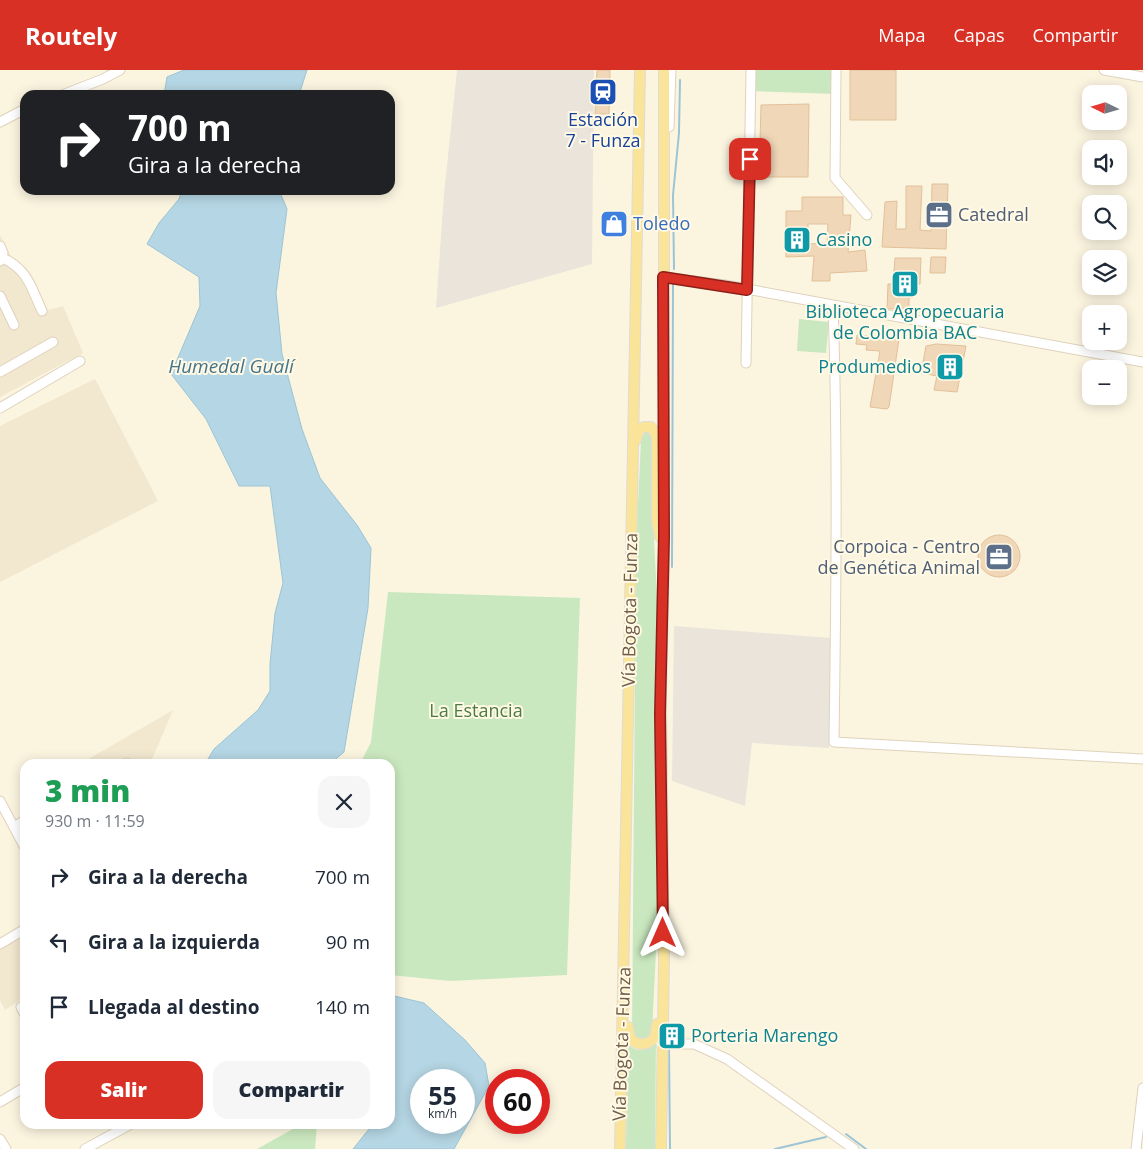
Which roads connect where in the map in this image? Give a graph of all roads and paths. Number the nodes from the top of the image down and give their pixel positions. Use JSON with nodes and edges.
{"nodes":[{"id":1,"x":120,"y":70,"type":"edge"},
{"id":2,"x":640,"y":70,"type":"edge"},
{"id":3,"x":664,"y":70,"type":"edge"},
{"id":4,"x":672,"y":70,"type":"edge"},
{"id":5,"x":751,"y":70,"type":"edge"},
{"id":6,"x":836,"y":70,"type":"edge"},
{"id":7,"x":1104,"y":70,"type":"edge"},
{"id":8,"x":1143,"y":77,"type":"edge"},
{"id":9,"x":76,"y":90,"type":"edge"},
{"id":10,"x":20,"y":112,"type":"edge"},
{"id":11,"x":0,"y":122,"type":"edge"},
{"id":12,"x":664,"y":177,"type":"junction"},
{"id":13,"x":867,"y":215,"type":"dead end"},
{"id":14,"x":0,"y":246,"type":"edge"},
{"id":15,"x":1,"y":259,"type":"edge"},
{"id":16,"x":663,"y":277,"type":"junction"},
{"id":17,"x":747,"y":290,"type":"junction"},
{"id":18,"x":0,"y":296,"type":"edge"},
{"id":19,"x":833,"y":306,"type":"junction"},
{"id":20,"x":42,"y":311,"type":"dead end"},
{"id":21,"x":14,"y":325,"type":"dead end"},
{"id":22,"x":53,"y":342,"type":"dead end"},
{"id":23,"x":80,"y":361,"type":"dead end"},
{"id":24,"x":1143,"y":362,"type":"edge"},
{"id":25,"x":746,"y":363,"type":"dead end"},
{"id":26,"x":0,"y":372,"type":"edge"},
{"id":27,"x":0,"y":408,"type":"edge"},
{"id":28,"x":632,"y":540,"type":"junction"},
{"id":29,"x":664,"y":555,"type":"junction"},
{"id":30,"x":1143,"y":759,"type":"edge"},
{"id":31,"x":0,"y":801,"type":"edge"},
{"id":32,"x":4,"y":817,"type":"edge"},
{"id":33,"x":20,"y":823,"type":"edge"},
{"id":34,"x":14,"y":826,"type":"junction"},
{"id":35,"x":20,"y":838,"type":"edge"},
{"id":36,"x":663,"y":896,"type":"junction"},
{"id":37,"x":626,"y":898,"type":"junction"},
{"id":38,"x":20,"y":932,"type":"edge"},
{"id":39,"x":0,"y":944,"type":"edge"},
{"id":40,"x":661,"y":1044,"type":"junction"},
{"id":41,"x":1143,"y":1088,"type":"edge"},
{"id":42,"x":20,"y":1089,"type":"edge"},
{"id":43,"x":0,"y":1102,"type":"edge"},
{"id":44,"x":122,"y":1129,"type":"edge"},
{"id":45,"x":0,"y":1139,"type":"edge"},
{"id":46,"x":6,"y":1149,"type":"edge"},
{"id":47,"x":85,"y":1149,"type":"edge"},
{"id":48,"x":620,"y":1149,"type":"edge"},
{"id":49,"x":660,"y":1149,"type":"edge"},
{"id":50,"x":854,"y":1149,"type":"edge"},
{"id":51,"x":1136,"y":1149,"type":"edge"}],
"edges":[{"from":1,"to":9,"type":"street"},
{"from":2,"to":28,"type":"main road","name":"Vía Bogota - Funza"},
{"from":3,"to":12,"type":"main road"},
{"from":4,"to":12,"type":"street"},
{"from":5,"to":17,"type":"street"},
{"from":6,"to":13,"type":"street"},
{"from":7,"to":8,"type":"street"},
{"from":10,"to":11,"type":"street"},
{"from":12,"to":16,"type":"main road"},
{"from":14,"to":15,"type":"street"},
{"from":15,"to":20,"type":"street"},
{"from":16,"to":17,"type":"street"},
{"from":16,"to":29,"type":"main road"},
{"from":17,"to":19,"type":"street"},
{"from":17,"to":25,"type":"street"},
{"from":18,"to":21,"type":"street"},
{"from":19,"to":24,"type":"street"},
{"from":19,"to":30,"type":"street"},
{"from":22,"to":26,"type":"street"},
{"from":23,"to":27,"type":"street"},
{"from":28,"to":29,"type":"main road"},
{"from":28,"to":37,"type":"main road","name":"Vía Bogota - Funza"},
{"from":29,"to":36,"type":"main road"},
{"from":31,"to":32,"type":"street"},
{"from":32,"to":34,"type":"street"},
{"from":33,"to":34,"type":"street"},
{"from":34,"to":35,"type":"street"},
{"from":36,"to":37,"type":"main road"},
{"from":36,"to":40,"type":"main road"},
{"from":37,"to":48,"type":"main road","name":"Vía Bogota - Funza"},
{"from":38,"to":39,"type":"street"},
{"from":40,"to":49,"type":"main road"},
{"from":40,"to":50,"type":"street"},
{"from":41,"to":51,"type":"street"},
{"from":42,"to":43,"type":"street"},
{"from":44,"to":47,"type":"street"},
{"from":45,"to":46,"type":"street"}]}
